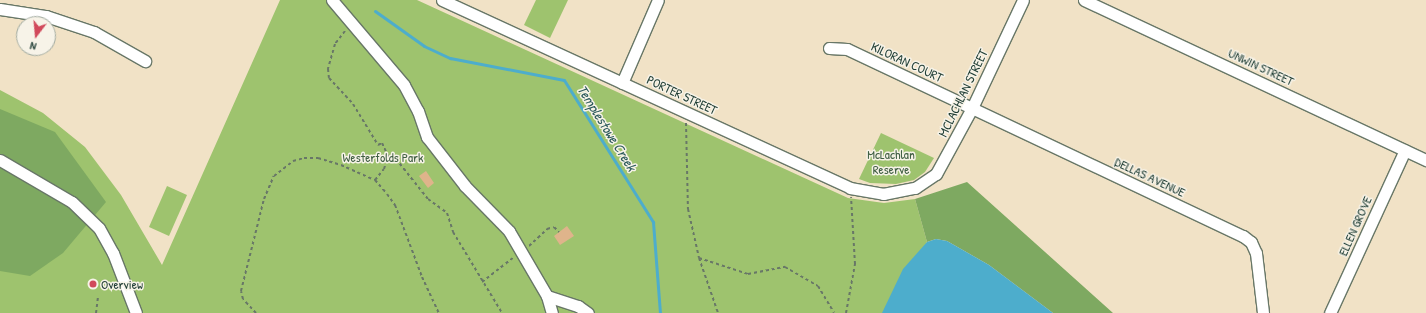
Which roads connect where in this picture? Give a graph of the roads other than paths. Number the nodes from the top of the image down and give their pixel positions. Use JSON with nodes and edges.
{"nodes":[{"id":1,"x":332,"y":0,"type":"edge"},
{"id":2,"x":442,"y":0,"type":"edge"},
{"id":3,"x":658,"y":0,"type":"edge"},
{"id":4,"x":1023,"y":0,"type":"edge"},
{"id":5,"x":1084,"y":0,"type":"edge"},
{"id":6,"x":0,"y":9,"type":"edge"},
{"id":7,"x":829,"y":48,"type":"dead end"},
{"id":8,"x":145,"y":61,"type":"dead end"},
{"id":9,"x":622,"y":83,"type":"junction"},
{"id":10,"x":972,"y":108,"type":"junction"},
{"id":11,"x":1405,"y":150,"type":"junction"},
{"id":12,"x":0,"y":160,"type":"edge"},
{"id":13,"x":1426,"y":160,"type":"edge"},
{"id":14,"x":915,"y":188,"type":"joint"},
{"id":15,"x":547,"y":296,"type":"junction"},
{"id":16,"x":136,"y":313,"type":"edge"},
{"id":17,"x":552,"y":313,"type":"edge"},
{"id":18,"x":588,"y":313,"type":"edge"},
{"id":19,"x":1263,"y":313,"type":"edge"},
{"id":20,"x":1330,"y":313,"type":"edge"}],
"edges":[{"from":1,"to":15,"type":"street"},
{"from":2,"to":9,"type":"street","name":"PORTER STREET"},
{"from":3,"to":9,"type":"street"},
{"from":4,"to":10,"type":"street","name":"MCLACHLAN STREET"},
{"from":5,"to":11,"type":"street","name":"UNWIN STREET"},
{"from":6,"to":8,"type":"street"},
{"from":7,"to":10,"type":"street","name":"KILORAN COURT"},
{"from":9,"to":14,"type":"street","name":"PORTER STREET"},
{"from":10,"to":14,"type":"street","name":"MCLACHLAN STREET"},
{"from":10,"to":19,"type":"street","name":"DELLAS AVENUE"},
{"from":11,"to":13,"type":"street","name":"UNWIN STREET"},
{"from":11,"to":20,"type":"street","name":"ELLEN GROVE"},
{"from":12,"to":16,"type":"street"},
{"from":15,"to":17,"type":"street"},
{"from":15,"to":18,"type":"street"}]}
